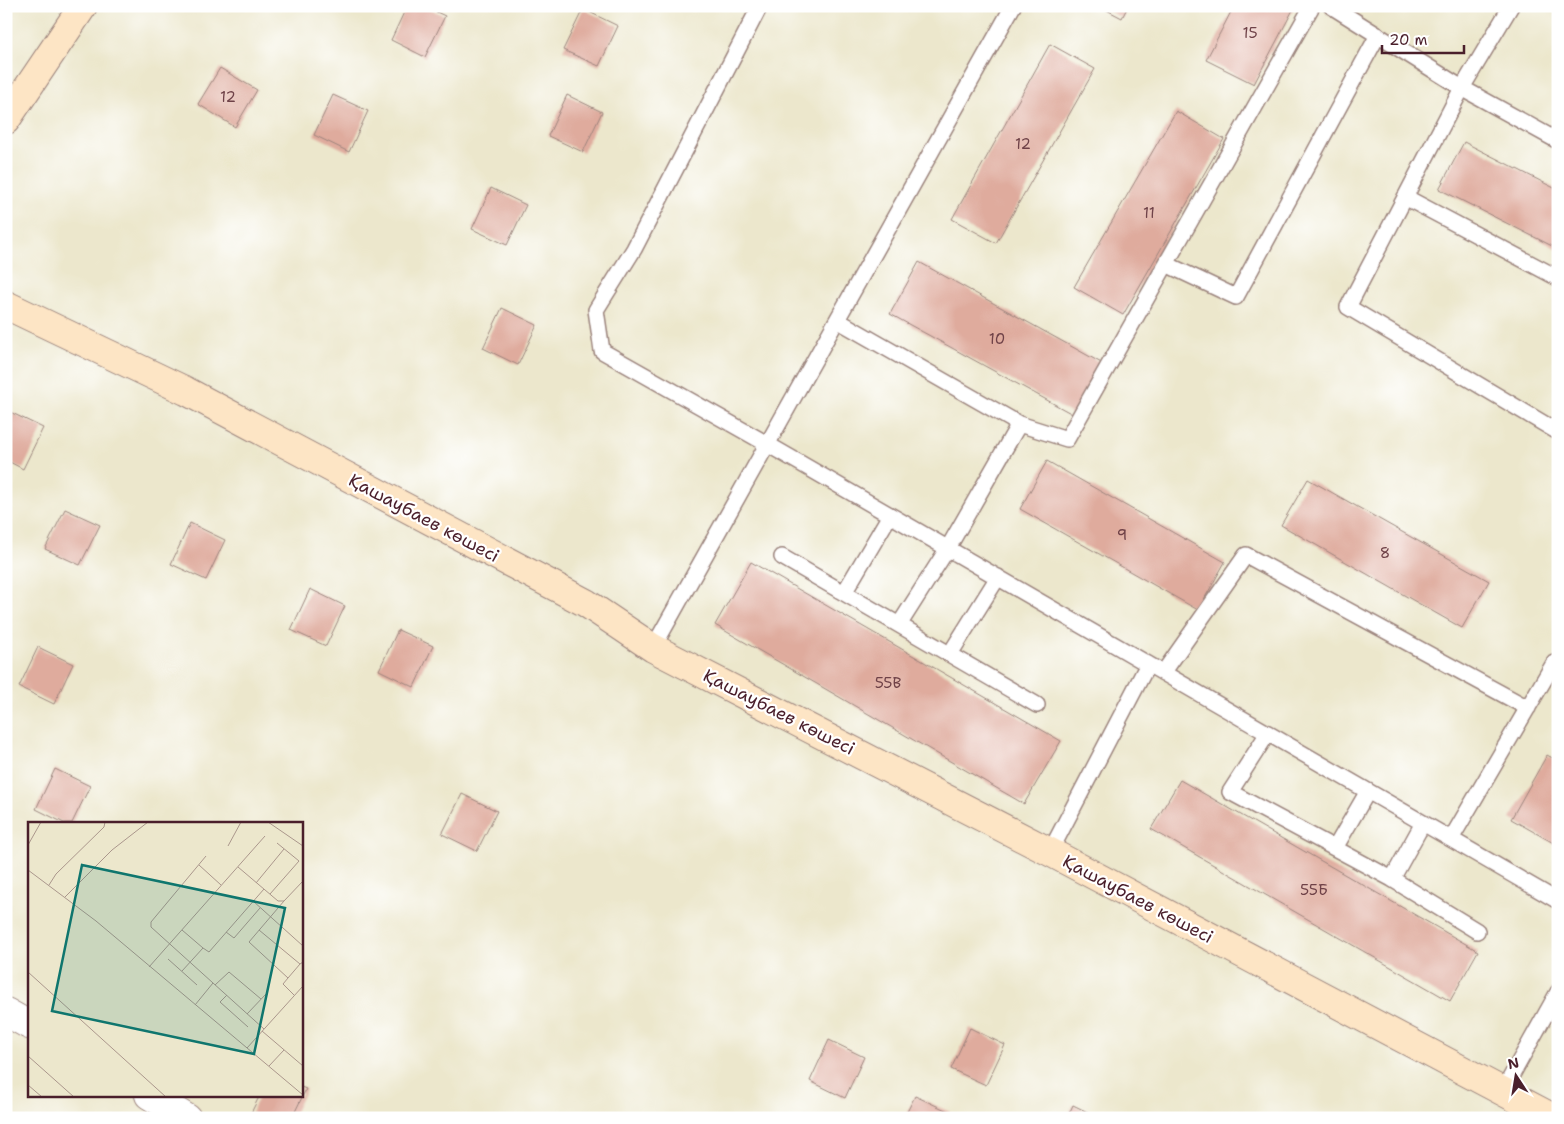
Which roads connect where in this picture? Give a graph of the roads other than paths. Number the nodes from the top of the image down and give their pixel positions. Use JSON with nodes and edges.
{"nodes":[{"id":1,"x":83,"y":6,"type":"edge"},
{"id":2,"x":760,"y":6,"type":"edge"},
{"id":3,"x":1013,"y":6,"type":"edge"},
{"id":4,"x":1312,"y":6,"type":"edge"},
{"id":5,"x":1331,"y":6,"type":"edge"},
{"id":6,"x":1511,"y":6,"type":"edge"},
{"id":7,"x":1378,"y":35,"type":"junction"},
{"id":8,"x":1462,"y":88,"type":"junction"},
{"id":9,"x":6,"y":120,"type":"edge"},
{"id":10,"x":1558,"y":141,"type":"edge"},
{"id":11,"x":1405,"y":197,"type":"junction"},
{"id":12,"x":1166,"y":264,"type":"junction"},
{"id":13,"x":1558,"y":278,"type":"edge"},
{"id":14,"x":6,"y":305,"type":"edge"},
{"id":15,"x":837,"y":320,"type":"junction"},
{"id":16,"x":1019,"y":424,"type":"junction"},
{"id":17,"x":1558,"y":432,"type":"edge"},
{"id":18,"x":767,"y":444,"type":"junction"},
{"id":19,"x":890,"y":515,"type":"junction"},
{"id":20,"x":948,"y":548,"type":"junction"},
{"id":21,"x":782,"y":557,"type":"dead end"},
{"id":22,"x":998,"y":577,"type":"junction"},
{"id":23,"x":844,"y":593,"type":"junction"},
{"id":24,"x":899,"y":625,"type":"junction"},
{"id":25,"x":653,"y":648,"type":"junction"},
{"id":26,"x":950,"y":654,"type":"junction"},
{"id":27,"x":1554,"y":663,"type":"dead end"},
{"id":28,"x":1148,"y":664,"type":"junction"},
{"id":29,"x":1163,"y":673,"type":"junction"},
{"id":30,"x":1037,"y":705,"type":"dead end"},
{"id":31,"x":1528,"y":708,"type":"junction"},
{"id":32,"x":1268,"y":733,"type":"junction"},
{"id":33,"x":1368,"y":791,"type":"junction"},
{"id":34,"x":1423,"y":823,"type":"junction"},
{"id":35,"x":1451,"y":839,"type":"junction"},
{"id":36,"x":1335,"y":848,"type":"junction"},
{"id":37,"x":1050,"y":852,"type":"junction"},
{"id":38,"x":1392,"y":879,"type":"junction"},
{"id":39,"x":1558,"y":901,"type":"edge"},
{"id":40,"x":1477,"y":931,"type":"dead end"},
{"id":41,"x":1558,"y":992,"type":"edge"},
{"id":42,"x":6,"y":1012,"type":"edge"},
{"id":43,"x":28,"y":1024,"type":"edge"},
{"id":44,"x":1504,"y":1092,"type":"junction"},
{"id":45,"x":151,"y":1096,"type":"edge"},
{"id":46,"x":187,"y":1118,"type":"edge"},
{"id":47,"x":1553,"y":1118,"type":"edge"}],
"edges":[{"from":1,"to":9,"type":"street"},
{"from":2,"to":18,"type":"lane"},
{"from":3,"to":15,"type":"lane"},
{"from":4,"to":12,"type":"lane"},
{"from":5,"to":7,"type":"lane"},
{"from":6,"to":8,"type":"lane"},
{"from":7,"to":8,"type":"lane"},
{"from":7,"to":12,"type":"lane"},
{"from":8,"to":10,"type":"lane"},
{"from":8,"to":11,"type":"lane"},
{"from":11,"to":13,"type":"lane"},
{"from":11,"to":17,"type":"lane"},
{"from":12,"to":16,"type":"lane"},
{"from":14,"to":25,"type":"street","name":"Қашаубаев көшесі"},
{"from":15,"to":16,"type":"lane"},
{"from":15,"to":18,"type":"lane"},
{"from":16,"to":20,"type":"lane"},
{"from":18,"to":19,"type":"lane"},
{"from":18,"to":25,"type":"lane"},
{"from":19,"to":20,"type":"lane"},
{"from":19,"to":23,"type":"lane"},
{"from":20,"to":22,"type":"lane"},
{"from":20,"to":24,"type":"lane"},
{"from":21,"to":23,"type":"lane"},
{"from":22,"to":26,"type":"lane"},
{"from":22,"to":28,"type":"lane"},
{"from":23,"to":24,"type":"lane"},
{"from":24,"to":26,"type":"lane"},
{"from":25,"to":37,"type":"street","name":"Қашаубаев көшесі"},
{"from":26,"to":30,"type":"lane"},
{"from":27,"to":31,"type":"lane"},
{"from":28,"to":29,"type":"lane"},
{"from":28,"to":37,"type":"lane"},
{"from":29,"to":31,"type":"lane"},
{"from":29,"to":32,"type":"lane"},
{"from":31,"to":35,"type":"lane"},
{"from":32,"to":33,"type":"lane"},
{"from":32,"to":36,"type":"lane"},
{"from":33,"to":34,"type":"lane"},
{"from":33,"to":36,"type":"lane"},
{"from":34,"to":35,"type":"lane"},
{"from":34,"to":38,"type":"lane"},
{"from":35,"to":39,"type":"lane"},
{"from":36,"to":38,"type":"lane"},
{"from":37,"to":44,"type":"street","name":"Қашаубаев көшесі"},
{"from":38,"to":40,"type":"lane"},
{"from":41,"to":44,"type":"lane"},
{"from":42,"to":43,"type":"street"},
{"from":44,"to":47,"type":"street","name":"Қашаубаев көшесі"},
{"from":45,"to":46,"type":"street"}]}
